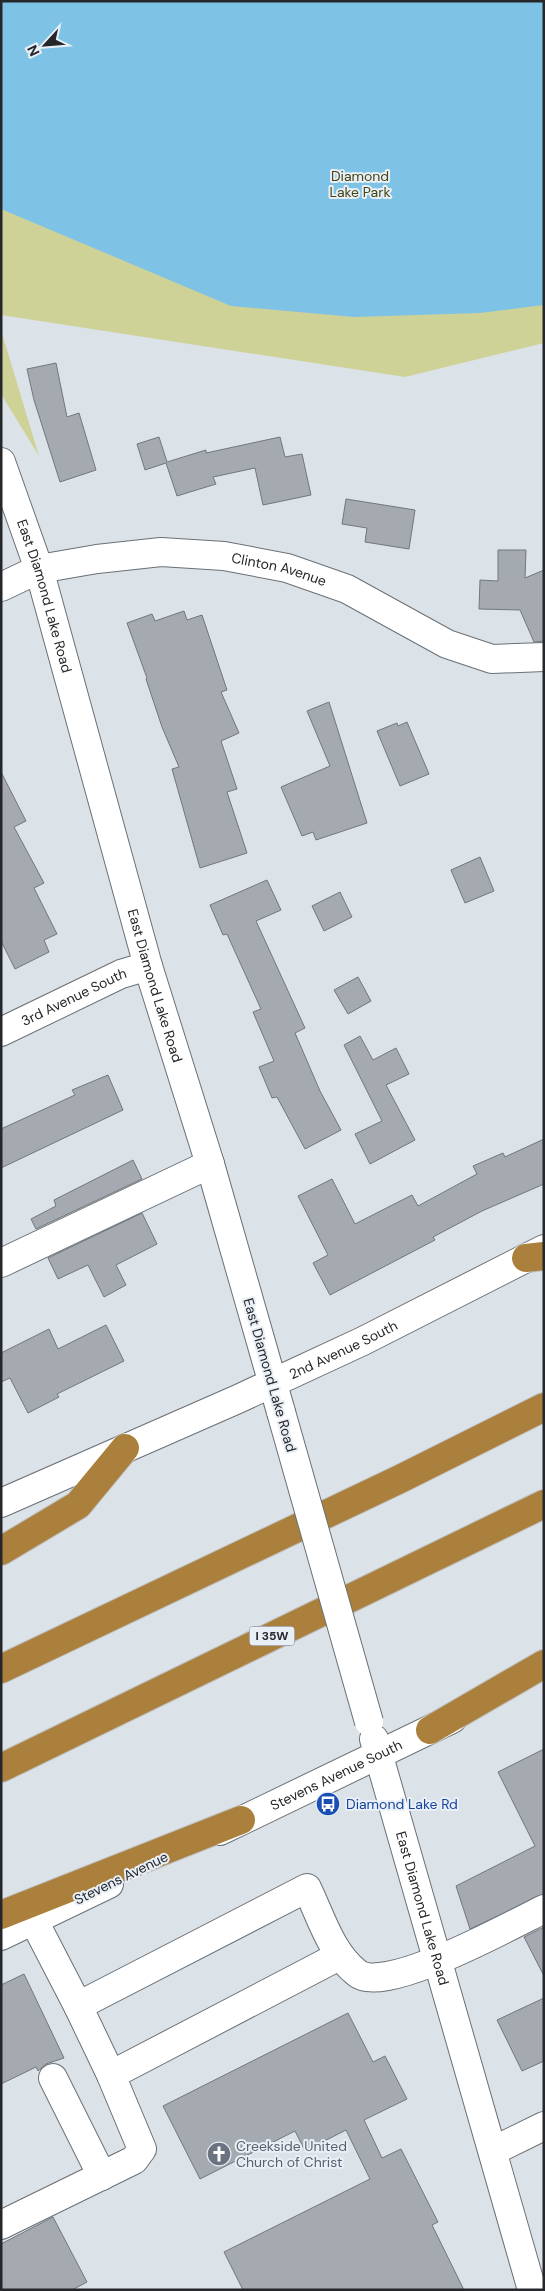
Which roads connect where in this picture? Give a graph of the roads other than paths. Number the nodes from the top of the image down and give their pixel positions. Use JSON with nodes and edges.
{"nodes":[{"id":1,"x":1,"y":462,"type":"edge"},
{"id":2,"x":39,"y":569,"type":"junction"},
{"id":3,"x":1,"y":587,"type":"edge"},
{"id":4,"x":544,"y":657,"type":"edge"},
{"id":5,"x":148,"y":966,"type":"junction"},
{"id":6,"x":1,"y":1032,"type":"edge"},
{"id":7,"x":210,"y":1164,"type":"junction"},
{"id":8,"x":538,"y":1254,"type":"edge"},
{"id":9,"x":1,"y":1263,"type":"edge"},
{"id":10,"x":273,"y":1382,"type":"junction"},
{"id":11,"x":544,"y":1407,"type":"edge"},
{"id":12,"x":125,"y":1448,"type":"junction"},
{"id":13,"x":1,"y":1503,"type":"edge"},
{"id":14,"x":544,"y":1504,"type":"edge"},
{"id":15,"x":1,"y":1551,"type":"edge"},
{"id":16,"x":544,"y":1664,"type":"edge"},
{"id":17,"x":1,"y":1669,"type":"edge"},
{"id":18,"x":544,"y":1676,"type":"edge"},
{"id":19,"x":430,"y":1730,"type":"junction"},
{"id":20,"x":378,"y":1755,"type":"junction"},
{"id":21,"x":1,"y":1768,"type":"edge"},
{"id":22,"x":241,"y":1820,"type":"junction"},
{"id":23,"x":544,"y":1909,"type":"edge"},
{"id":24,"x":1,"y":1915,"type":"edge"},
{"id":25,"x":34,"y":1920,"type":"junction"},
{"id":26,"x":1,"y":1936,"type":"edge"},
{"id":27,"x":339,"y":1956,"type":"junction"},
{"id":28,"x":438,"y":1962,"type":"junction"},
{"id":29,"x":78,"y":2006,"type":"junction"},
{"id":30,"x":111,"y":2075,"type":"junction"},
{"id":31,"x":52,"y":2078,"type":"dead end"},
{"id":32,"x":544,"y":2126,"type":"edge"},
{"id":33,"x":492,"y":2151,"type":"junction"},
{"id":34,"x":102,"y":2176,"type":"junction"},
{"id":35,"x":1,"y":2225,"type":"edge"},
{"id":36,"x":532,"y":2290,"type":"edge"}],
"edges":[{"from":1,"to":2,"type":"street","name":"East Diamond Lake Road"},
{"from":2,"to":3,"type":"street","name":"Clinton Avenue"},
{"from":2,"to":4,"type":"street","name":"Clinton Avenue"},
{"from":2,"to":5,"type":"street","name":"East Diamond Lake Road"},
{"from":5,"to":6,"type":"street","name":"3rd Avenue South"},
{"from":5,"to":7,"type":"street","name":"East Diamond Lake Road"},
{"from":7,"to":9,"type":"street"},
{"from":7,"to":10,"type":"street","name":"East Diamond Lake Road"},
{"from":8,"to":10,"type":"street","name":"2nd Avenue South"},
{"from":10,"to":12,"type":"street","name":"2nd Avenue South"},
{"from":10,"to":20,"type":"street","name":"East Diamond Lake Road","bridge":true},
{"from":11,"to":17,"type":"highway"},
{"from":12,"to":13,"type":"street","name":"2nd Avenue South"},
{"from":12,"to":15,"type":"highway"},
{"from":14,"to":21,"type":"highway","number":"I 35W"},
{"from":16,"to":19,"type":"highway"},
{"from":18,"to":19,"type":"street"},
{"from":19,"to":20,"type":"street","name":"Stevens Avenue South"},
{"from":20,"to":22,"type":"street","name":"Stevens Avenue South"},
{"from":20,"to":28,"type":"street","name":"East Diamond Lake Road"},
{"from":22,"to":24,"type":"highway"},
{"from":22,"to":25,"type":"street","name":"Stevens Avenue"},
{"from":23,"to":28,"type":"street"},
{"from":25,"to":26,"type":"street","name":"Stevens Avenue"},
{"from":25,"to":29,"type":"street"},
{"from":27,"to":28,"type":"street"},
{"from":27,"to":29,"type":"street"},
{"from":27,"to":30,"type":"street"},
{"from":28,"to":33,"type":"street","name":"East Diamond Lake Road"},
{"from":29,"to":30,"type":"street"},
{"from":30,"to":34,"type":"street"},
{"from":31,"to":34,"type":"street"},
{"from":32,"to":33,"type":"street"},
{"from":33,"to":36,"type":"street","name":"East Diamond Lake Road"},
{"from":34,"to":35,"type":"street"}]}
